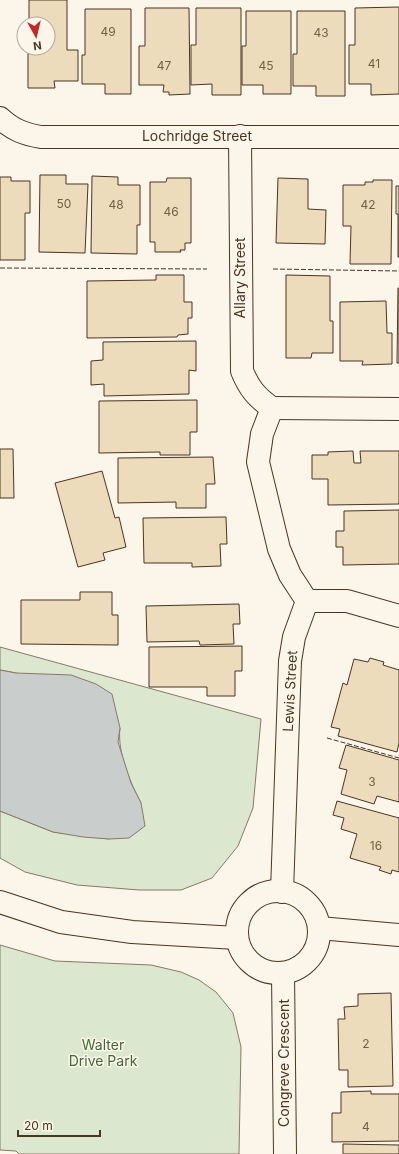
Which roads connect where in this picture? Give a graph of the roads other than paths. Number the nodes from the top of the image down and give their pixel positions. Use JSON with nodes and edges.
{"nodes":[{"id":1,"x":0,"y":118,"type":"edge"},
{"id":2,"x":240,"y":136,"type":"junction"},
{"id":3,"x":399,"y":137,"type":"edge"},
{"id":4,"x":272,"y":408,"type":"junction"},
{"id":5,"x":399,"y":408,"type":"edge"},
{"id":6,"x":307,"y":601,"type":"junction"},
{"id":7,"x":399,"y":616,"type":"edge"},
{"id":8,"x":282,"y":892,"type":"junction"},
{"id":9,"x":0,"y":902,"type":"edge"},
{"id":10,"x":319,"y":928,"type":"junction"},
{"id":11,"x":399,"y":936,"type":"edge"},
{"id":12,"x":237,"y":938,"type":"junction"},
{"id":13,"x":283,"y":973,"type":"junction"},
{"id":14,"x":285,"y":1154,"type":"edge"}],
"edges":[{"from":1,"to":2,"type":"street","name":"Lochridge Street"},
{"from":2,"to":3,"type":"street","name":"Lochridge Street"},
{"from":2,"to":4,"type":"street","name":"Allary Street"},
{"from":4,"to":5,"type":"street"},
{"from":4,"to":6,"type":"street"},
{"from":6,"to":7,"type":"street"},
{"from":6,"to":8,"type":"street","name":"Lewis Street"},
{"from":8,"to":10,"type":"street"},
{"from":8,"to":12,"type":"street"},
{"from":9,"to":12,"type":"street"},
{"from":10,"to":11,"type":"street"},
{"from":10,"to":13,"type":"street"},
{"from":12,"to":13,"type":"street"},
{"from":13,"to":14,"type":"street","name":"Congreve Crescent"}]}
